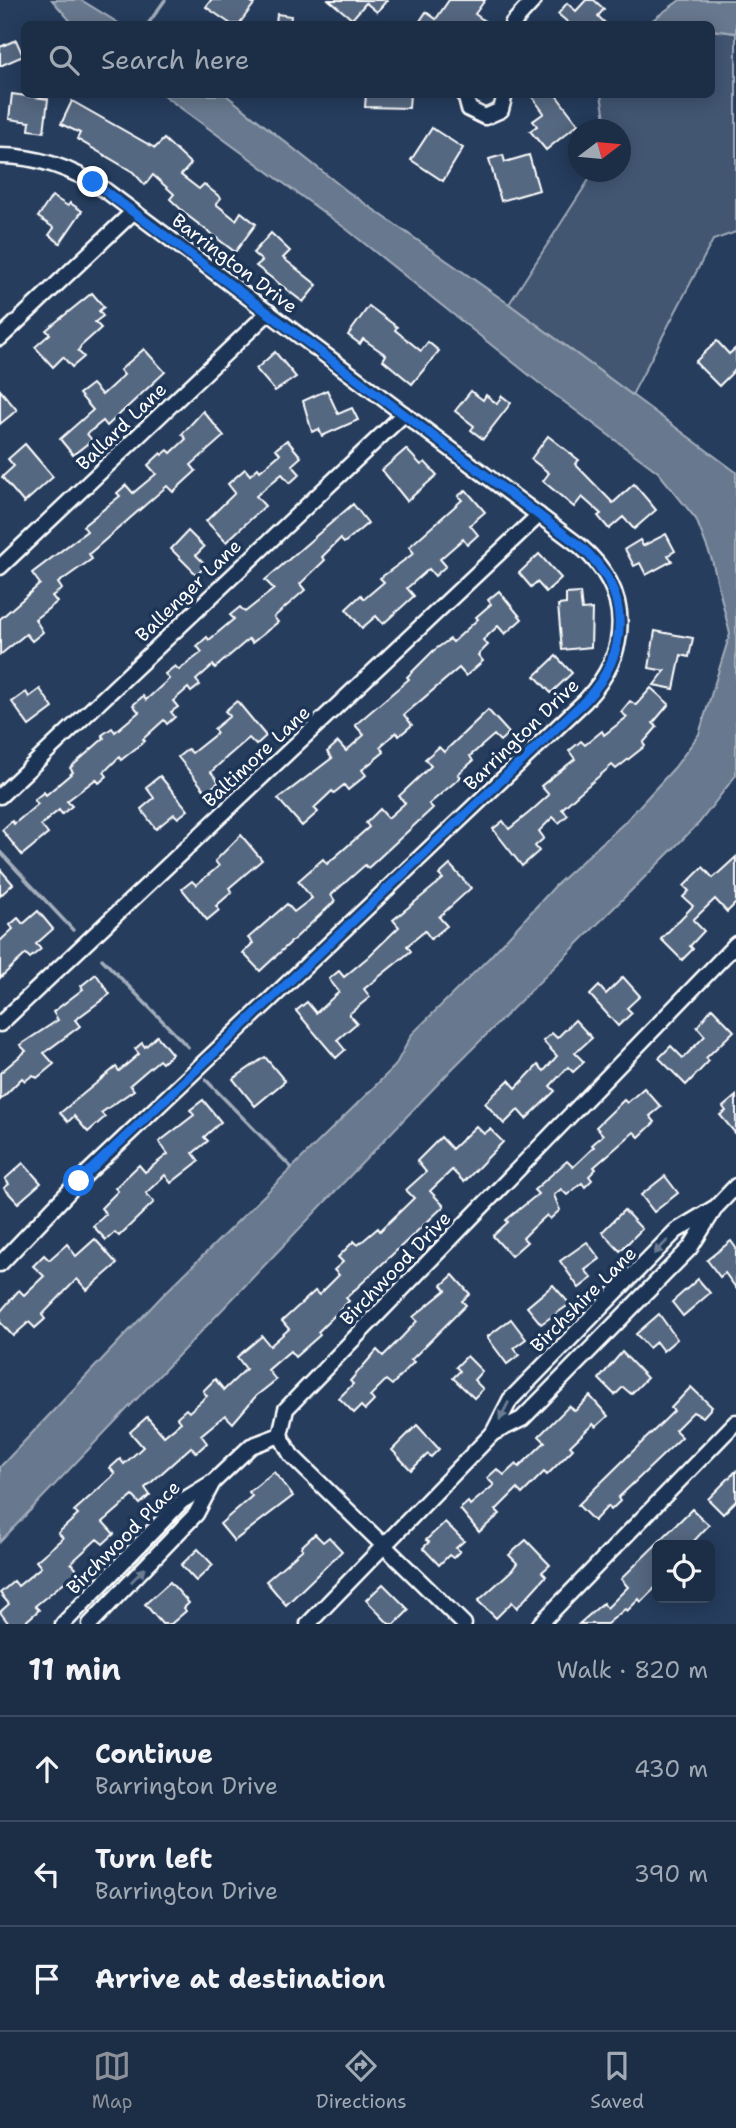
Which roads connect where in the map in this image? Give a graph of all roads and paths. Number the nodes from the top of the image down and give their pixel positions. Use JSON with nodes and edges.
{"nodes":[{"id":1,"x":534,"y":0,"type":"edge"},
{"id":2,"x":515,"y":21,"type":"edge"},
{"id":3,"x":466,"y":98,"type":"edge"},
{"id":4,"x":504,"y":98,"type":"edge"},
{"id":5,"x":0,"y":156,"type":"edge"},
{"id":6,"x":134,"y":212,"type":"junction"},
{"id":7,"x":269,"y":312,"type":"junction"},
{"id":8,"x":0,"y":338,"type":"edge"},
{"id":9,"x":404,"y":414,"type":"junction"},
{"id":10,"x":539,"y":515,"type":"junction"},
{"id":11,"x":0,"y":567,"type":"edge"},
{"id":12,"x":0,"y":796,"type":"edge"},
{"id":13,"x":736,"y":944,"type":"edge"},
{"id":14,"x":0,"y":1024,"type":"edge"},
{"id":15,"x":736,"y":1186,"type":"edge"},
{"id":16,"x":716,"y":1207,"type":"junction"},
{"id":17,"x":0,"y":1264,"type":"edge"},
{"id":18,"x":736,"y":1422,"type":"edge"},
{"id":19,"x":493,"y":1433,"type":"junction"},
{"id":20,"x":280,"y":1435,"type":"junction"},
{"id":21,"x":213,"y":1482,"type":"junction"},
{"id":22,"x":383,"y":1546,"type":"junction"},
{"id":23,"x":63,"y":1624,"type":"edge"},
{"id":24,"x":90,"y":1624,"type":"edge"},
{"id":25,"x":308,"y":1624,"type":"edge"},
{"id":26,"x":464,"y":1624,"type":"edge"},
{"id":27,"x":540,"y":1624,"type":"edge"}],
"edges":[{"from":1,"to":2,"type":"street"},
{"from":3,"to":4,"type":"street"},
{"from":5,"to":6,"type":"street","name":"Barrington Drive"},
{"from":6,"to":7,"type":"street","name":"Barrington Drive"},
{"from":6,"to":8,"type":"street"},
{"from":7,"to":9,"type":"street","name":"Barrington Drive"},
{"from":7,"to":11,"type":"street","name":"Ballard Lane"},
{"from":9,"to":10,"type":"street","name":"Barrington Drive"},
{"from":9,"to":12,"type":"street","name":"Ballenger Lane"},
{"from":10,"to":14,"type":"street","name":"Baltimore Lane"},
{"from":10,"to":17,"type":"street","name":"Barrington Drive"},
{"from":13,"to":20,"type":"street","name":"Birchwood Drive"},
{"from":15,"to":16,"type":"street","name":"Birchshire Lane"},
{"from":16,"to":19,"type":"street","name":"Birchshire Lane"},
{"from":16,"to":19,"type":"street","name":"Birchshire Lane","one_way":true},
{"from":18,"to":27,"type":"street"},
{"from":19,"to":22,"type":"street","name":"Birchshire Lane"},
{"from":20,"to":21,"type":"street","name":"Birchwood Place"},
{"from":20,"to":22,"type":"street"},
{"from":21,"to":23,"type":"street","name":"Birchwood Place"},
{"from":24,"to":21,"type":"street","name":"Birchwood Place","one_way":true},
{"from":22,"to":25,"type":"street","name":"Birchshire Lane"},
{"from":22,"to":26,"type":"street"}]}
